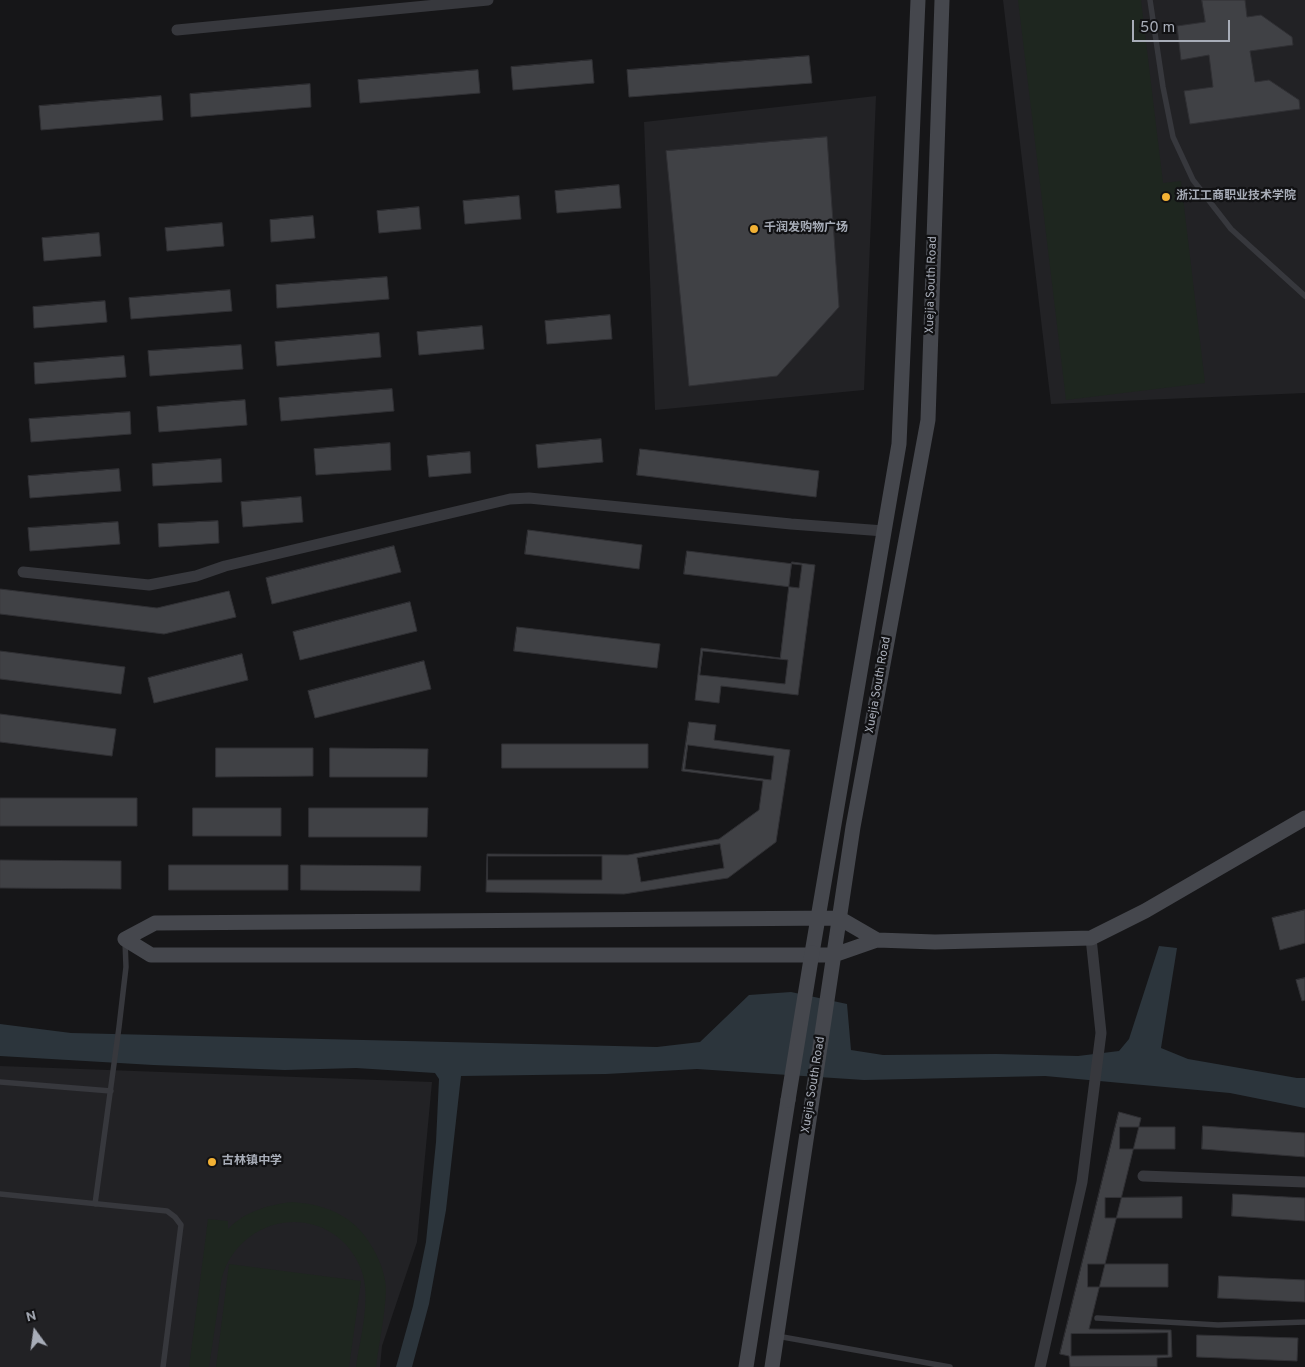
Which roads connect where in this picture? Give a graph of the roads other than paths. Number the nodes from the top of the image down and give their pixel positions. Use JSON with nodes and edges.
{"nodes":[{"id":1,"x":488,"y":0,"type":"edge"},
{"id":2,"x":918,"y":0,"type":"edge"},
{"id":3,"x":942,"y":0,"type":"edge"},
{"id":4,"x":1150,"y":0,"type":"edge"},
{"id":5,"x":177,"y":30,"type":"dead end"},
{"id":6,"x":1305,"y":296,"type":"edge"},
{"id":7,"x":884,"y":531,"type":"junction"},
{"id":8,"x":23,"y":572,"type":"dead end"},
{"id":9,"x":1305,"y":818,"type":"edge"},
{"id":10,"x":818,"y":918,"type":"junction"},
{"id":11,"x":839,"y":918,"type":"junction"},
{"id":12,"x":1091,"y":938,"type":"junction"},
{"id":13,"x":126,"y":939,"type":"junction"},
{"id":14,"x":877,"y":940,"type":"junction"},
{"id":15,"x":834,"y":955,"type":"junction"},
{"id":16,"x":0,"y":1082,"type":"edge"},
{"id":17,"x":111,"y":1091,"type":"junction"},
{"id":18,"x":1143,"y":1176,"type":"dead end"},
{"id":19,"x":1305,"y":1182,"type":"edge"},
{"id":20,"x":0,"y":1194,"type":"edge"},
{"id":21,"x":95,"y":1204,"type":"junction"},
{"id":22,"x":1097,"y":1318,"type":"dead end"},
{"id":23,"x":1305,"y":1322,"type":"edge"},
{"id":24,"x":777,"y":1336,"type":"junction"},
{"id":25,"x":163,"y":1367,"type":"edge"},
{"id":26,"x":746,"y":1367,"type":"edge"},
{"id":27,"x":772,"y":1367,"type":"edge"},
{"id":28,"x":950,"y":1367,"type":"edge"},
{"id":29,"x":1040,"y":1367,"type":"edge"}],
"edges":[{"from":1,"to":5,"type":"street"},
{"from":2,"to":7,"type":"main road","name":"Xuejia South Road"},
{"from":3,"to":11,"type":"main road","name":"Xuejia South Road"},
{"from":4,"to":6,"type":"lane"},
{"from":7,"to":8,"type":"street"},
{"from":7,"to":10,"type":"main road","name":"Xuejia South Road"},
{"from":9,"to":12,"type":"main road"},
{"from":10,"to":11,"type":"main road"},
{"from":10,"to":13,"type":"main road"},
{"from":10,"to":26,"type":"main road","name":"Xuejia South Road","bridge":true},
{"from":11,"to":14,"type":"main road"},
{"from":11,"to":15,"type":"main road","name":"Xuejia South Road"},
{"from":12,"to":14,"type":"main road"},
{"from":12,"to":29,"type":"street"},
{"from":13,"to":15,"type":"main road"},
{"from":13,"to":17,"type":"lane"},
{"from":14,"to":15,"type":"main road"},
{"from":15,"to":24,"type":"main road","name":"Xuejia South Road"},
{"from":16,"to":17,"type":"lane"},
{"from":17,"to":21,"type":"lane"},
{"from":18,"to":19,"type":"street"},
{"from":20,"to":21,"type":"lane"},
{"from":21,"to":25,"type":"lane"},
{"from":22,"to":23,"type":"lane"},
{"from":24,"to":27,"type":"main road","name":"Xuejia South Road"},
{"from":24,"to":28,"type":"lane"}]}
